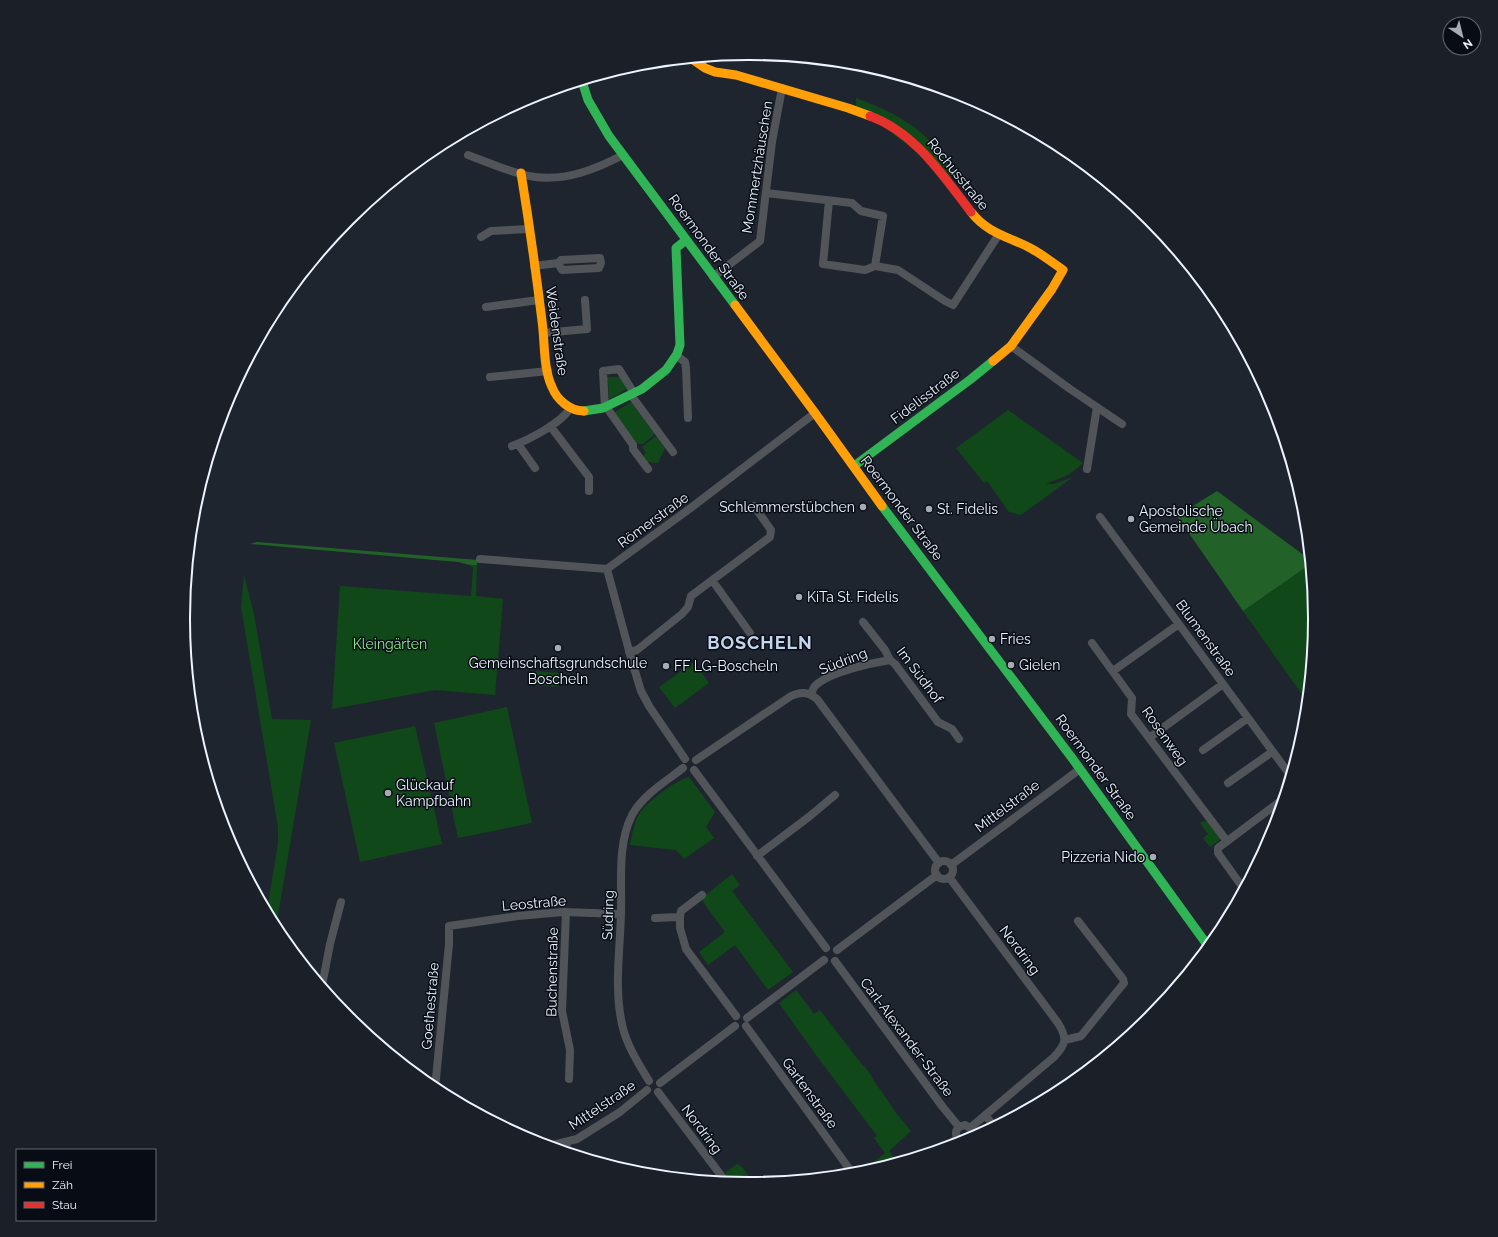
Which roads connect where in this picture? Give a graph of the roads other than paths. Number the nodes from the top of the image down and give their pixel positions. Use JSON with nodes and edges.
{"nodes":[{"id":1,"x":697,"y":63,"type":"edge"},
{"id":2,"x":583,"y":85,"type":"edge"},
{"id":3,"x":782,"y":88,"type":"junction"},
{"id":4,"x":468,"y":155,"type":"dead end"},
{"id":5,"x":623,"y":155,"type":"junction"},
{"id":6,"x":521,"y":173,"type":"junction"},
{"id":7,"x":766,"y":193,"type":"junction"},
{"id":8,"x":829,"y":201,"type":"junction"},
{"id":9,"x":529,"y":229,"type":"junction"},
{"id":10,"x":999,"y":234,"type":"junction"},
{"id":11,"x":481,"y":237,"type":"dead end"},
{"id":12,"x":686,"y":240,"type":"junction"},
{"id":13,"x":558,"y":263,"type":"dead end"},
{"id":14,"x":534,"y":266,"type":"junction"},
{"id":15,"x":876,"y":266,"type":"junction"},
{"id":16,"x":1063,"y":270,"type":"joint"},
{"id":17,"x":714,"y":277,"type":"junction"},
{"id":18,"x":539,"y":300,"type":"junction"},
{"id":19,"x":586,"y":300,"type":"dead end"},
{"id":20,"x":486,"y":307,"type":"dead end"},
{"id":21,"x":543,"y":332,"type":"junction"},
{"id":22,"x":1011,"y":346,"type":"junction"},
{"id":23,"x":677,"y":356,"type":"junction"},
{"id":24,"x":548,"y":371,"type":"junction"},
{"id":25,"x":490,"y":378,"type":"dead end"},
{"id":26,"x":633,"y":394,"type":"junction"},
{"id":27,"x":1097,"y":407,"type":"junction"},
{"id":28,"x":570,"y":408,"type":"junction"},
{"id":29,"x":606,"y":408,"type":"junction"},
{"id":30,"x":815,"y":413,"type":"junction"},
{"id":31,"x":688,"y":418,"type":"dead end"},
{"id":32,"x":1122,"y":424,"type":"dead end"},
{"id":33,"x":551,"y":427,"type":"junction"},
{"id":34,"x":673,"y":452,"type":"dead end"},
{"id":35,"x":854,"y":466,"type":"junction"},
{"id":36,"x":535,"y":468,"type":"dead end"},
{"id":37,"x":648,"y":469,"type":"dead end"},
{"id":38,"x":1087,"y":469,"type":"dead end"},
{"id":39,"x":589,"y":491,"type":"dead end"},
{"id":40,"x":754,"y":506,"type":"dead end"},
{"id":41,"x":1100,"y":517,"type":"dead end"},
{"id":42,"x":480,"y":559,"type":"dead end"},
{"id":43,"x":607,"y":570,"type":"junction"},
{"id":44,"x":712,"y":580,"type":"junction"},
{"id":45,"x":863,"y":622,"type":"dead end"},
{"id":46,"x":1179,"y":624,"type":"junction"},
{"id":47,"x":750,"y":633,"type":"dead end"},
{"id":48,"x":1092,"y":642,"type":"dead end"},
{"id":49,"x":629,"y":652,"type":"junction"},
{"id":50,"x":890,"y":660,"type":"junction"},
{"id":51,"x":1114,"y":671,"type":"junction"},
{"id":52,"x":1223,"y":684,"type":"junction"},
{"id":53,"x":811,"y":694,"type":"junction"},
{"id":54,"x":1248,"y":718,"type":"junction"},
{"id":55,"x":1149,"y":738,"type":"junction"},
{"id":56,"x":959,"y":739,"type":"dead end"},
{"id":57,"x":1203,"y":750,"type":"dead end"},
{"id":58,"x":1272,"y":752,"type":"junction"},
{"id":59,"x":685,"y":758,"type":"junction"},
{"id":60,"x":696,"y":760,"type":"junction"},
{"id":61,"x":683,"y":768,"type":"junction"},
{"id":62,"x":1080,"y":769,"type":"junction"},
{"id":63,"x":694,"y":770,"type":"junction"},
{"id":64,"x":1286,"y":770,"type":"edge"},
{"id":65,"x":1228,"y":783,"type":"dead end"},
{"id":66,"x":835,"y":795,"type":"dead end"},
{"id":67,"x":1275,"y":805,"type":"edge"},
{"id":68,"x":1226,"y":840,"type":"junction"},
{"id":69,"x":757,"y":856,"type":"junction"},
{"id":70,"x":939,"y":863,"type":"junction"},
{"id":71,"x":951,"y":865,"type":"junction"},
{"id":72,"x":937,"y":875,"type":"junction"},
{"id":73,"x":949,"y":877,"type":"junction"},
{"id":74,"x":1240,"y":884,"type":"edge"},
{"id":75,"x":702,"y":895,"type":"dead end"},
{"id":76,"x":341,"y":902,"type":"dead end"},
{"id":77,"x":566,"y":912,"type":"junction"},
{"id":78,"x":621,"y":914,"type":"junction"},
{"id":79,"x":680,"y":917,"type":"junction"},
{"id":80,"x":654,"y":918,"type":"dead end"},
{"id":81,"x":1078,"y":921,"type":"dead end"},
{"id":82,"x":449,"y":926,"type":"joint"},
{"id":83,"x":1204,"y":941,"type":"edge"},
{"id":84,"x":826,"y":948,"type":"junction"},
{"id":85,"x":837,"y":950,"type":"junction"},
{"id":86,"x":824,"y":960,"type":"junction"},
{"id":87,"x":835,"y":961,"type":"junction"},
{"id":88,"x":323,"y":980,"type":"edge"},
{"id":89,"x":736,"y":1016,"type":"junction"},
{"id":90,"x":747,"y":1018,"type":"junction"},
{"id":91,"x":735,"y":1026,"type":"junction"},
{"id":92,"x":746,"y":1026,"type":"junction"},
{"id":93,"x":1065,"y":1040,"type":"junction"},
{"id":94,"x":569,"y":1080,"type":"dead end"},
{"id":95,"x":436,"y":1081,"type":"edge"},
{"id":96,"x":649,"y":1081,"type":"junction"},
{"id":97,"x":660,"y":1083,"type":"junction"},
{"id":98,"x":647,"y":1090,"type":"junction"},
{"id":99,"x":658,"y":1092,"type":"junction"},
{"id":100,"x":985,"y":1116,"type":"junction"},
{"id":101,"x":990,"y":1122,"type":"edge"},
{"id":102,"x":960,"y":1127,"type":"junction"},
{"id":103,"x":970,"y":1128,"type":"joint"},
{"id":104,"x":959,"y":1136,"type":"edge"},
{"id":105,"x":566,"y":1142,"type":"junction"},
{"id":106,"x":560,"y":1143,"type":"edge"},
{"id":107,"x":566,"y":1146,"type":"edge"},
{"id":108,"x":848,"y":1168,"type":"edge"},
{"id":109,"x":722,"y":1176,"type":"edge"}],
"edges":[{"from":1,"to":3,"type":"street","name":"Rochusstraße"},
{"from":2,"to":5,"type":"street","name":"Roermonder Straße"},
{"from":3,"to":7,"type":"street","name":"Mommertzhäuschen"},
{"from":3,"to":10,"type":"street","name":"Rochusstraße"},
{"from":4,"to":6,"type":"street"},
{"from":5,"to":6,"type":"street"},
{"from":5,"to":12,"type":"street","name":"Roermonder Straße"},
{"from":6,"to":9,"type":"street","name":"Weidenstraße"},
{"from":7,"to":8,"type":"street"},
{"from":7,"to":17,"type":"street","name":"Mommertzhäuschen"},
{"from":8,"to":15,"type":"street"},
{"from":8,"to":15,"type":"street"},
{"from":9,"to":11,"type":"street"},
{"from":9,"to":14,"type":"street","name":"Weidenstraße"},
{"from":10,"to":15,"type":"street"},
{"from":10,"to":16,"type":"street","name":"Rochusstraße"},
{"from":12,"to":17,"type":"street","name":"Roermonder Straße"},
{"from":12,"to":23,"type":"street"},
{"from":13,"to":14,"type":"street"},
{"from":14,"to":18,"type":"street","name":"Weidenstraße"},
{"from":16,"to":22,"type":"street","name":"Fidelisstraße"},
{"from":17,"to":30,"type":"street","name":"Roermonder Straße"},
{"from":18,"to":20,"type":"street"},
{"from":18,"to":21,"type":"street","name":"Weidenstraße"},
{"from":19,"to":21,"type":"street"},
{"from":21,"to":24,"type":"street","name":"Weidenstraße"},
{"from":22,"to":27,"type":"street"},
{"from":22,"to":35,"type":"street","name":"Fidelisstraße"},
{"from":23,"to":26,"type":"street"},
{"from":23,"to":31,"type":"street"},
{"from":24,"to":25,"type":"street"},
{"from":24,"to":28,"type":"street","name":"Weidenstraße"},
{"from":26,"to":29,"type":"street"},
{"from":26,"to":29,"type":"street"},
{"from":26,"to":34,"type":"street"},
{"from":27,"to":32,"type":"street"},
{"from":27,"to":38,"type":"street"},
{"from":28,"to":29,"type":"street"},
{"from":28,"to":33,"type":"street"},
{"from":29,"to":37,"type":"street"},
{"from":30,"to":35,"type":"street","name":"Roermonder Straße"},
{"from":30,"to":43,"type":"street","name":"Römerstraße"},
{"from":33,"to":36,"type":"street"},
{"from":33,"to":39,"type":"street"},
{"from":35,"to":62,"type":"street","name":"Roermonder Straße"},
{"from":40,"to":44,"type":"street"},
{"from":41,"to":46,"type":"street","name":"Blumenstraße"},
{"from":42,"to":43,"type":"street"},
{"from":43,"to":49,"type":"street"},
{"from":44,"to":47,"type":"street"},
{"from":44,"to":49,"type":"street"},
{"from":45,"to":50,"type":"street","name":"Im Südhof"},
{"from":46,"to":51,"type":"street"},
{"from":46,"to":52,"type":"street","name":"Blumenstraße"},
{"from":48,"to":51,"type":"street","name":"Rosenweg"},
{"from":49,"to":59,"type":"street"},
{"from":50,"to":53,"type":"street","name":"Südring"},
{"from":50,"to":56,"type":"street","name":"Im Südhof"},
{"from":51,"to":55,"type":"street","name":"Rosenweg"},
{"from":52,"to":54,"type":"street","name":"Blumenstraße"},
{"from":52,"to":55,"type":"street"},
{"from":53,"to":60,"type":"street","name":"Südring"},
{"from":53,"to":70,"type":"street","name":"Südring"},
{"from":54,"to":57,"type":"street"},
{"from":54,"to":58,"type":"street","name":"Blumenstraße"},
{"from":55,"to":68,"type":"street","name":"Rosenweg"},
{"from":58,"to":64,"type":"street","name":"Blumenstraße"},
{"from":58,"to":65,"type":"street"},
{"from":59,"to":60,"type":"street"},
{"from":59,"to":61,"type":"street"},
{"from":60,"to":63,"type":"street"},
{"from":61,"to":63,"type":"street"},
{"from":61,"to":78,"type":"street","name":"Südring"},
{"from":62,"to":71,"type":"street","name":"Mittelstraße"},
{"from":62,"to":83,"type":"street","name":"Roermonder Straße"},
{"from":63,"to":69,"type":"street"},
{"from":66,"to":69,"type":"street"},
{"from":67,"to":68,"type":"street"},
{"from":68,"to":74,"type":"street"},
{"from":69,"to":84,"type":"street"},
{"from":70,"to":71,"type":"street"},
{"from":70,"to":72,"type":"street"},
{"from":71,"to":73,"type":"street"},
{"from":72,"to":73,"type":"street"},
{"from":72,"to":85,"type":"street"},
{"from":73,"to":93,"type":"street","name":"Nordring"},
{"from":75,"to":79,"type":"street"},
{"from":76,"to":88,"type":"street"},
{"from":77,"to":78,"type":"street","name":"Leostraße"},
{"from":77,"to":82,"type":"street","name":"Leostraße"},
{"from":77,"to":94,"type":"street","name":"Buchenstraße"},
{"from":78,"to":96,"type":"street","name":"Südring"},
{"from":79,"to":80,"type":"street"},
{"from":79,"to":89,"type":"street"},
{"from":81,"to":93,"type":"street"},
{"from":82,"to":95,"type":"street","name":"Goethestraße"},
{"from":84,"to":85,"type":"street"},
{"from":84,"to":86,"type":"street"},
{"from":85,"to":87,"type":"street"},
{"from":86,"to":87,"type":"street"},
{"from":86,"to":90,"type":"street"},
{"from":87,"to":102,"type":"street","name":"Carl-Alexander-Straße"},
{"from":89,"to":90,"type":"street"},
{"from":89,"to":91,"type":"street"},
{"from":90,"to":92,"type":"street"},
{"from":91,"to":92,"type":"street"},
{"from":91,"to":97,"type":"street"},
{"from":92,"to":108,"type":"street","name":"Gartenstraße"},
{"from":93,"to":100,"type":"street"},
{"from":96,"to":97,"type":"street","name":"Mittelstraße"},
{"from":96,"to":98,"type":"street","name":"Mittelstraße"},
{"from":97,"to":99,"type":"street","name":"Mittelstraße"},
{"from":98,"to":99,"type":"street","name":"Mittelstraße"},
{"from":98,"to":105,"type":"street","name":"Mittelstraße"},
{"from":99,"to":109,"type":"street","name":"Nordring"},
{"from":100,"to":101,"type":"street"},
{"from":100,"to":103,"type":"street"},
{"from":102,"to":103,"type":"street"},
{"from":102,"to":104,"type":"street"},
{"from":105,"to":106,"type":"street","name":"Mittelstraße"},
{"from":105,"to":107,"type":"street"}]}
